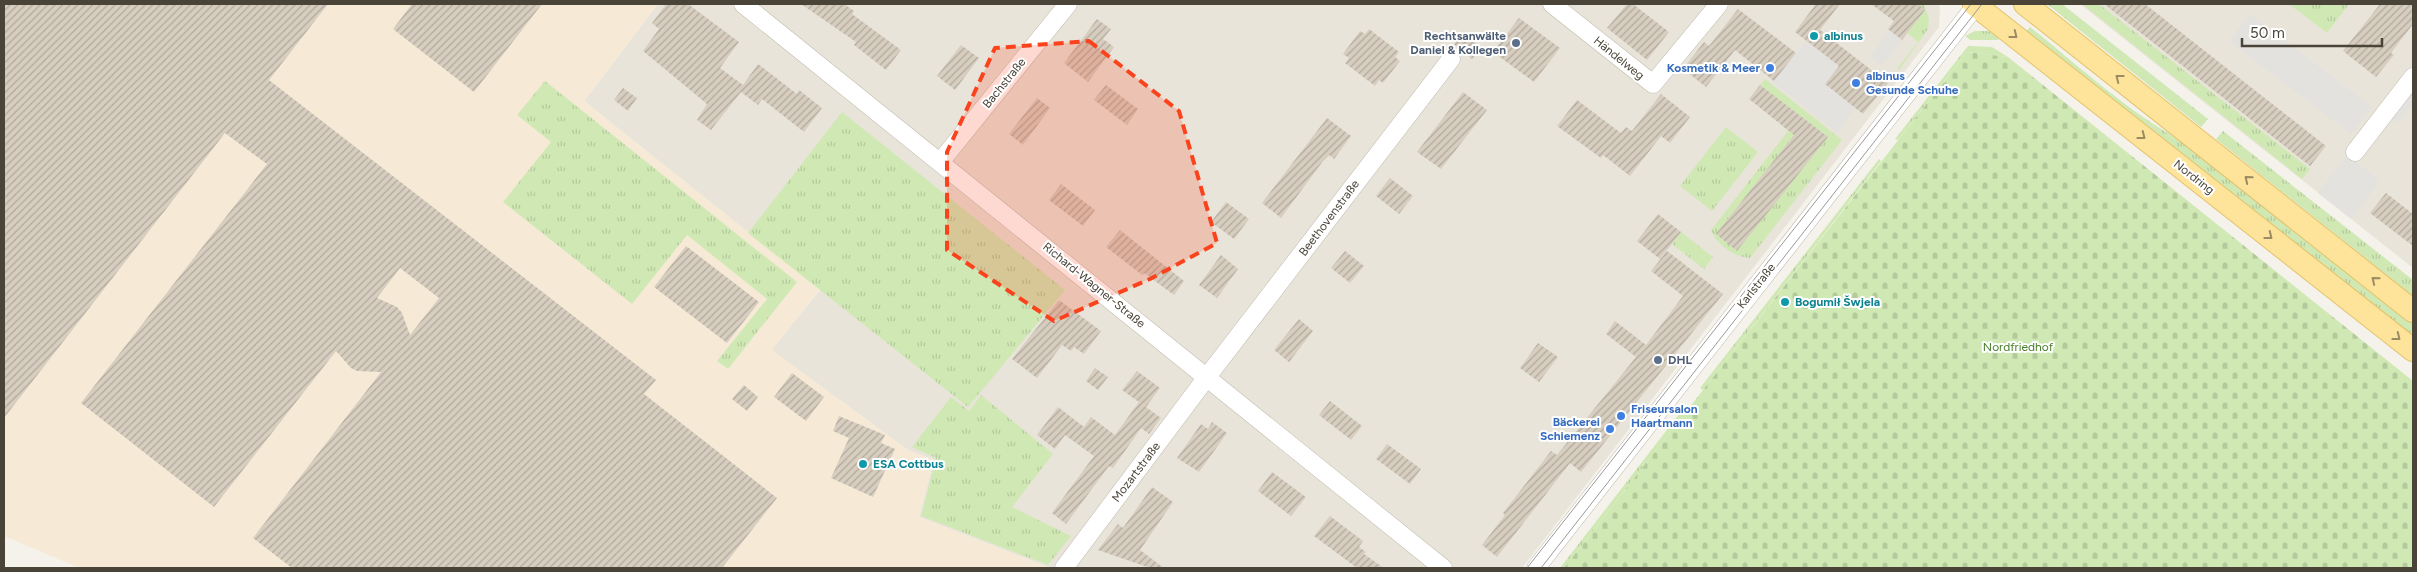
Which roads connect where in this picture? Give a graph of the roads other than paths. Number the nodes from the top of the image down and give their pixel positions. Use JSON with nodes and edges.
{"nodes":[{"id":1,"x":743,"y":4,"type":"edge"},
{"id":2,"x":1068,"y":4,"type":"edge"},
{"id":3,"x":1552,"y":4,"type":"edge"},
{"id":4,"x":1719,"y":4,"type":"edge"},
{"id":5,"x":1976,"y":4,"type":"edge"},
{"id":6,"x":2025,"y":4,"type":"edge"},
{"id":7,"x":1451,"y":59,"type":"dead end"},
{"id":8,"x":2413,"y":77,"type":"edge"},
{"id":9,"x":2355,"y":152,"type":"dead end"},
{"id":10,"x":941,"y":162,"type":"junction"},
{"id":11,"x":2413,"y":311,"type":"edge"},
{"id":12,"x":2413,"y":350,"type":"edge"},
{"id":13,"x":1207,"y":377,"type":"junction"},
{"id":14,"x":1064,"y":568,"type":"edge"},
{"id":15,"x":1443,"y":568,"type":"edge"},
{"id":16,"x":1536,"y":568,"type":"edge"}],
"edges":[{"from":1,"to":10,"type":"street","name":"Richard-Wagner-Straße"},
{"from":2,"to":10,"type":"street","name":"Bachstraße"},
{"from":3,"to":4,"type":"street","name":"Händelweg"},
{"from":5,"to":12,"type":"main road","name":"Nordring","one_way":true},
{"from":5,"to":16,"type":"street","name":"Karlstraße"},
{"from":11,"to":6,"type":"main road","one_way":true},
{"from":7,"to":13,"type":"street","name":"Beethovenstraße"},
{"from":8,"to":9,"type":"street"},
{"from":10,"to":13,"type":"street","name":"Richard-Wagner-Straße"},
{"from":13,"to":14,"type":"street","name":"Mozartstraße"},
{"from":13,"to":15,"type":"street","name":"Richard-Wagner-Straße"}]}
